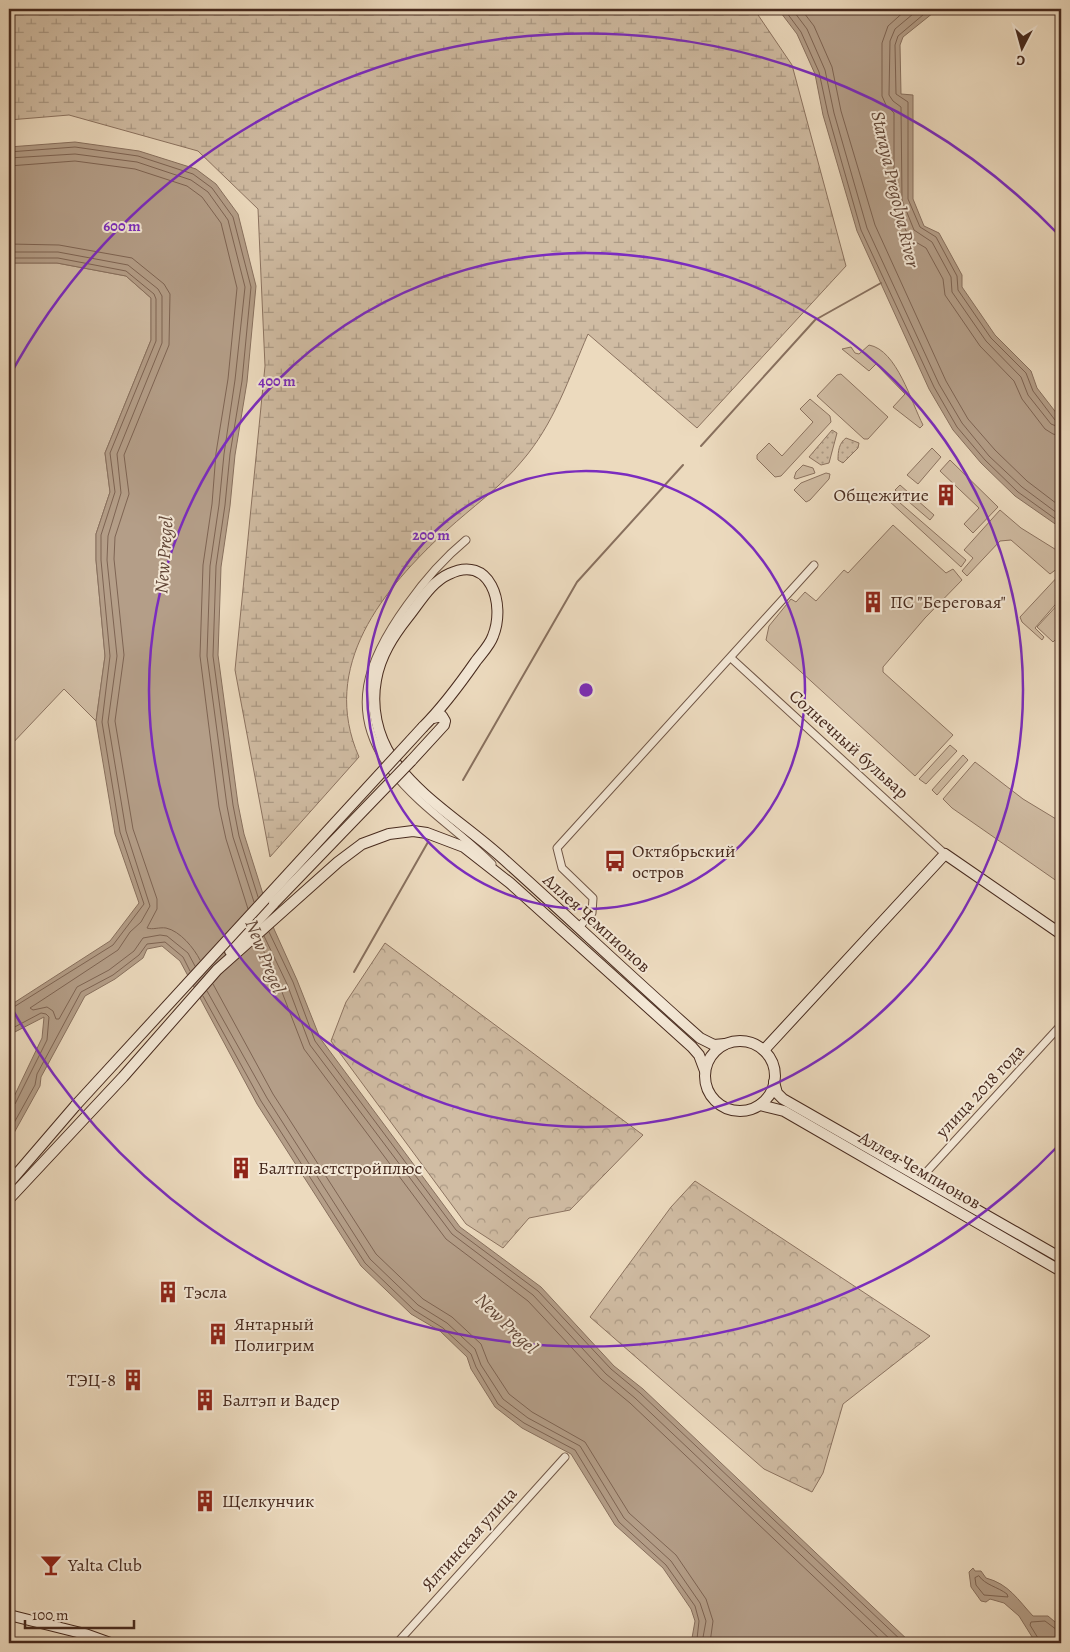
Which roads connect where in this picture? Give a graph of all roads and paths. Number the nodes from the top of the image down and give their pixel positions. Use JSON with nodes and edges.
{"nodes":[{"id":1,"x":466,"y":540,"type":"dead end"},
{"id":2,"x":814,"y":565,"type":"dead end"},
{"id":3,"x":731,"y":658,"type":"junction"},
{"id":4,"x":432,"y":718,"type":"junction"},
{"id":5,"x":945,"y":854,"type":"junction"},
{"id":6,"x":510,"y":883,"type":"junction"},
{"id":7,"x":578,"y":928,"type":"junction"},
{"id":8,"x":1061,"y":934,"type":"edge"},
{"id":9,"x":217,"y":970,"type":"junction"},
{"id":10,"x":1061,"y":1025,"type":"edge"},
{"id":11,"x":725,"y":1044,"type":"junction"},
{"id":12,"x":764,"y":1050,"type":"junction"},
{"id":13,"x":705,"y":1071,"type":"junction"},
{"id":14,"x":774,"y":1082,"type":"junction"},
{"id":15,"x":760,"y":1104,"type":"junction"},
{"id":16,"x":921,"y":1178,"type":"junction"},
{"id":17,"x":9,"y":1183,"type":"edge"},
{"id":18,"x":9,"y":1199,"type":"edge"},
{"id":19,"x":1061,"y":1258,"type":"edge"},
{"id":20,"x":1061,"y":1271,"type":"edge"},
{"id":21,"x":565,"y":1457,"type":"dead end"},
{"id":22,"x":9,"y":1615,"type":"edge"},
{"id":23,"x":110,"y":1643,"type":"edge"},
{"id":24,"x":397,"y":1643,"type":"edge"}],
"edges":[{"from":1,"to":6,"type":"street"},
{"from":2,"to":3,"type":"street"},
{"from":3,"to":5,"type":"street","name":"Солнечный бульвар"},
{"from":3,"to":7,"type":"street"},
{"from":4,"to":7,"type":"main road","name":"Аллея Чемпионов"},
{"from":4,"to":9,"type":"main road","bridge":true},
{"from":4,"to":17,"type":"main road","name":"Аллея Чемпионов","bridge":true},
{"from":5,"to":8,"type":"main road","name":"Солнечный бульвар"},
{"from":5,"to":12,"type":"main road"},
{"from":6,"to":9,"type":"main road","name":"Аллея Чемпионов"},
{"from":6,"to":13,"type":"main road","name":"Аллея Чемпионов"},
{"from":7,"to":11,"type":"main road","name":"Аллея Чемпионов"},
{"from":9,"to":18,"type":"main road"},
{"from":10,"to":16,"type":"street","name":"улица 2018 года"},
{"from":11,"to":12,"type":"main road","name":"Аллея Чемпионов"},
{"from":11,"to":13,"type":"main road"},
{"from":12,"to":14,"type":"main road","name":"Аллея Чемпионов"},
{"from":13,"to":15,"type":"main road","name":"Аллея Чемпионов"},
{"from":14,"to":15,"type":"main road"},
{"from":14,"to":16,"type":"main road","name":"Аллея Чемпионов"},
{"from":15,"to":20,"type":"main road","name":"Аллея Чемпионов"},
{"from":16,"to":19,"type":"main road","name":"Аллея Чемпионов"},
{"from":21,"to":24,"type":"street","name":"Ялтинская улица"},
{"from":22,"to":23,"type":"main road"}]}
